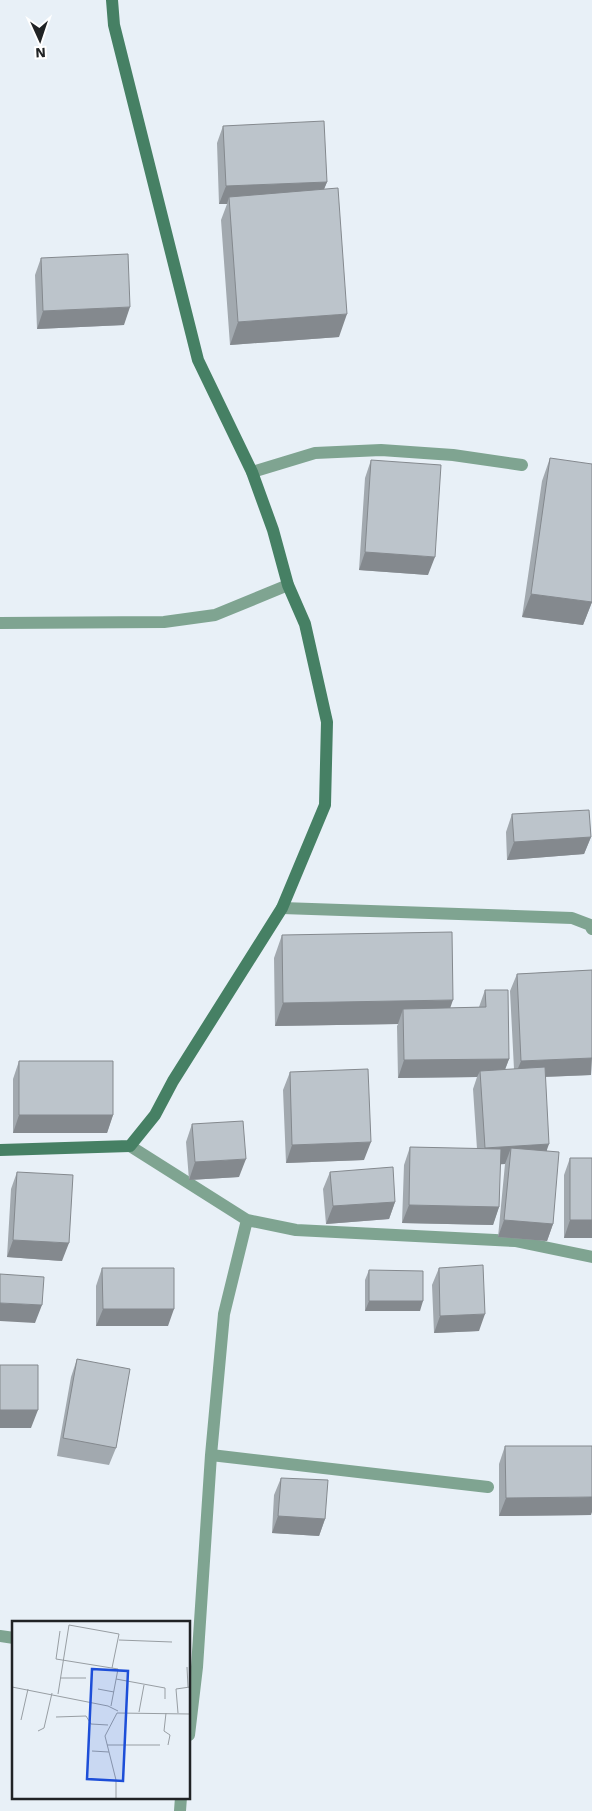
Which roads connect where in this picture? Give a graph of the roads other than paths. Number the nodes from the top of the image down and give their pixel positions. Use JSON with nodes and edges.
{"nodes":[{"id":1,"x":112,"y":0,"type":"edge"},
{"id":2,"x":522,"y":465,"type":"dead end"},
{"id":3,"x":252,"y":472,"type":"junction"},
{"id":4,"x":288,"y":584,"type":"junction"},
{"id":5,"x":0,"y":623,"type":"edge"},
{"id":6,"x":282,"y":908,"type":"junction"},
{"id":7,"x":592,"y":929,"type":"edge"},
{"id":8,"x":130,"y":1146,"type":"junction"},
{"id":9,"x":0,"y":1150,"type":"edge"},
{"id":10,"x":247,"y":1220,"type":"junction"},
{"id":11,"x":592,"y":1257,"type":"edge"},
{"id":12,"x":211,"y":1455,"type":"junction"},
{"id":13,"x":488,"y":1487,"type":"dead end"},
{"id":14,"x":193,"y":1667,"type":"edge"},
{"id":15,"x":190,"y":1718,"type":"edge"},
{"id":16,"x":181,"y":1798,"type":"edge"},
{"id":17,"x":180,"y":1811,"type":"edge"}],
"edges":[{"from":1,"to":3,"type":"street"},
{"from":2,"to":3,"type":"street"},
{"from":3,"to":4,"type":"street"},
{"from":4,"to":5,"type":"street"},
{"from":4,"to":6,"type":"street"},
{"from":6,"to":7,"type":"street"},
{"from":6,"to":8,"type":"street"},
{"from":8,"to":9,"type":"street"},
{"from":8,"to":10,"type":"street"},
{"from":10,"to":11,"type":"street"},
{"from":10,"to":12,"type":"street"},
{"from":12,"to":13,"type":"street"},
{"from":12,"to":14,"type":"street"},
{"from":14,"to":15,"type":"street"},
{"from":16,"to":17,"type":"street"}]}
